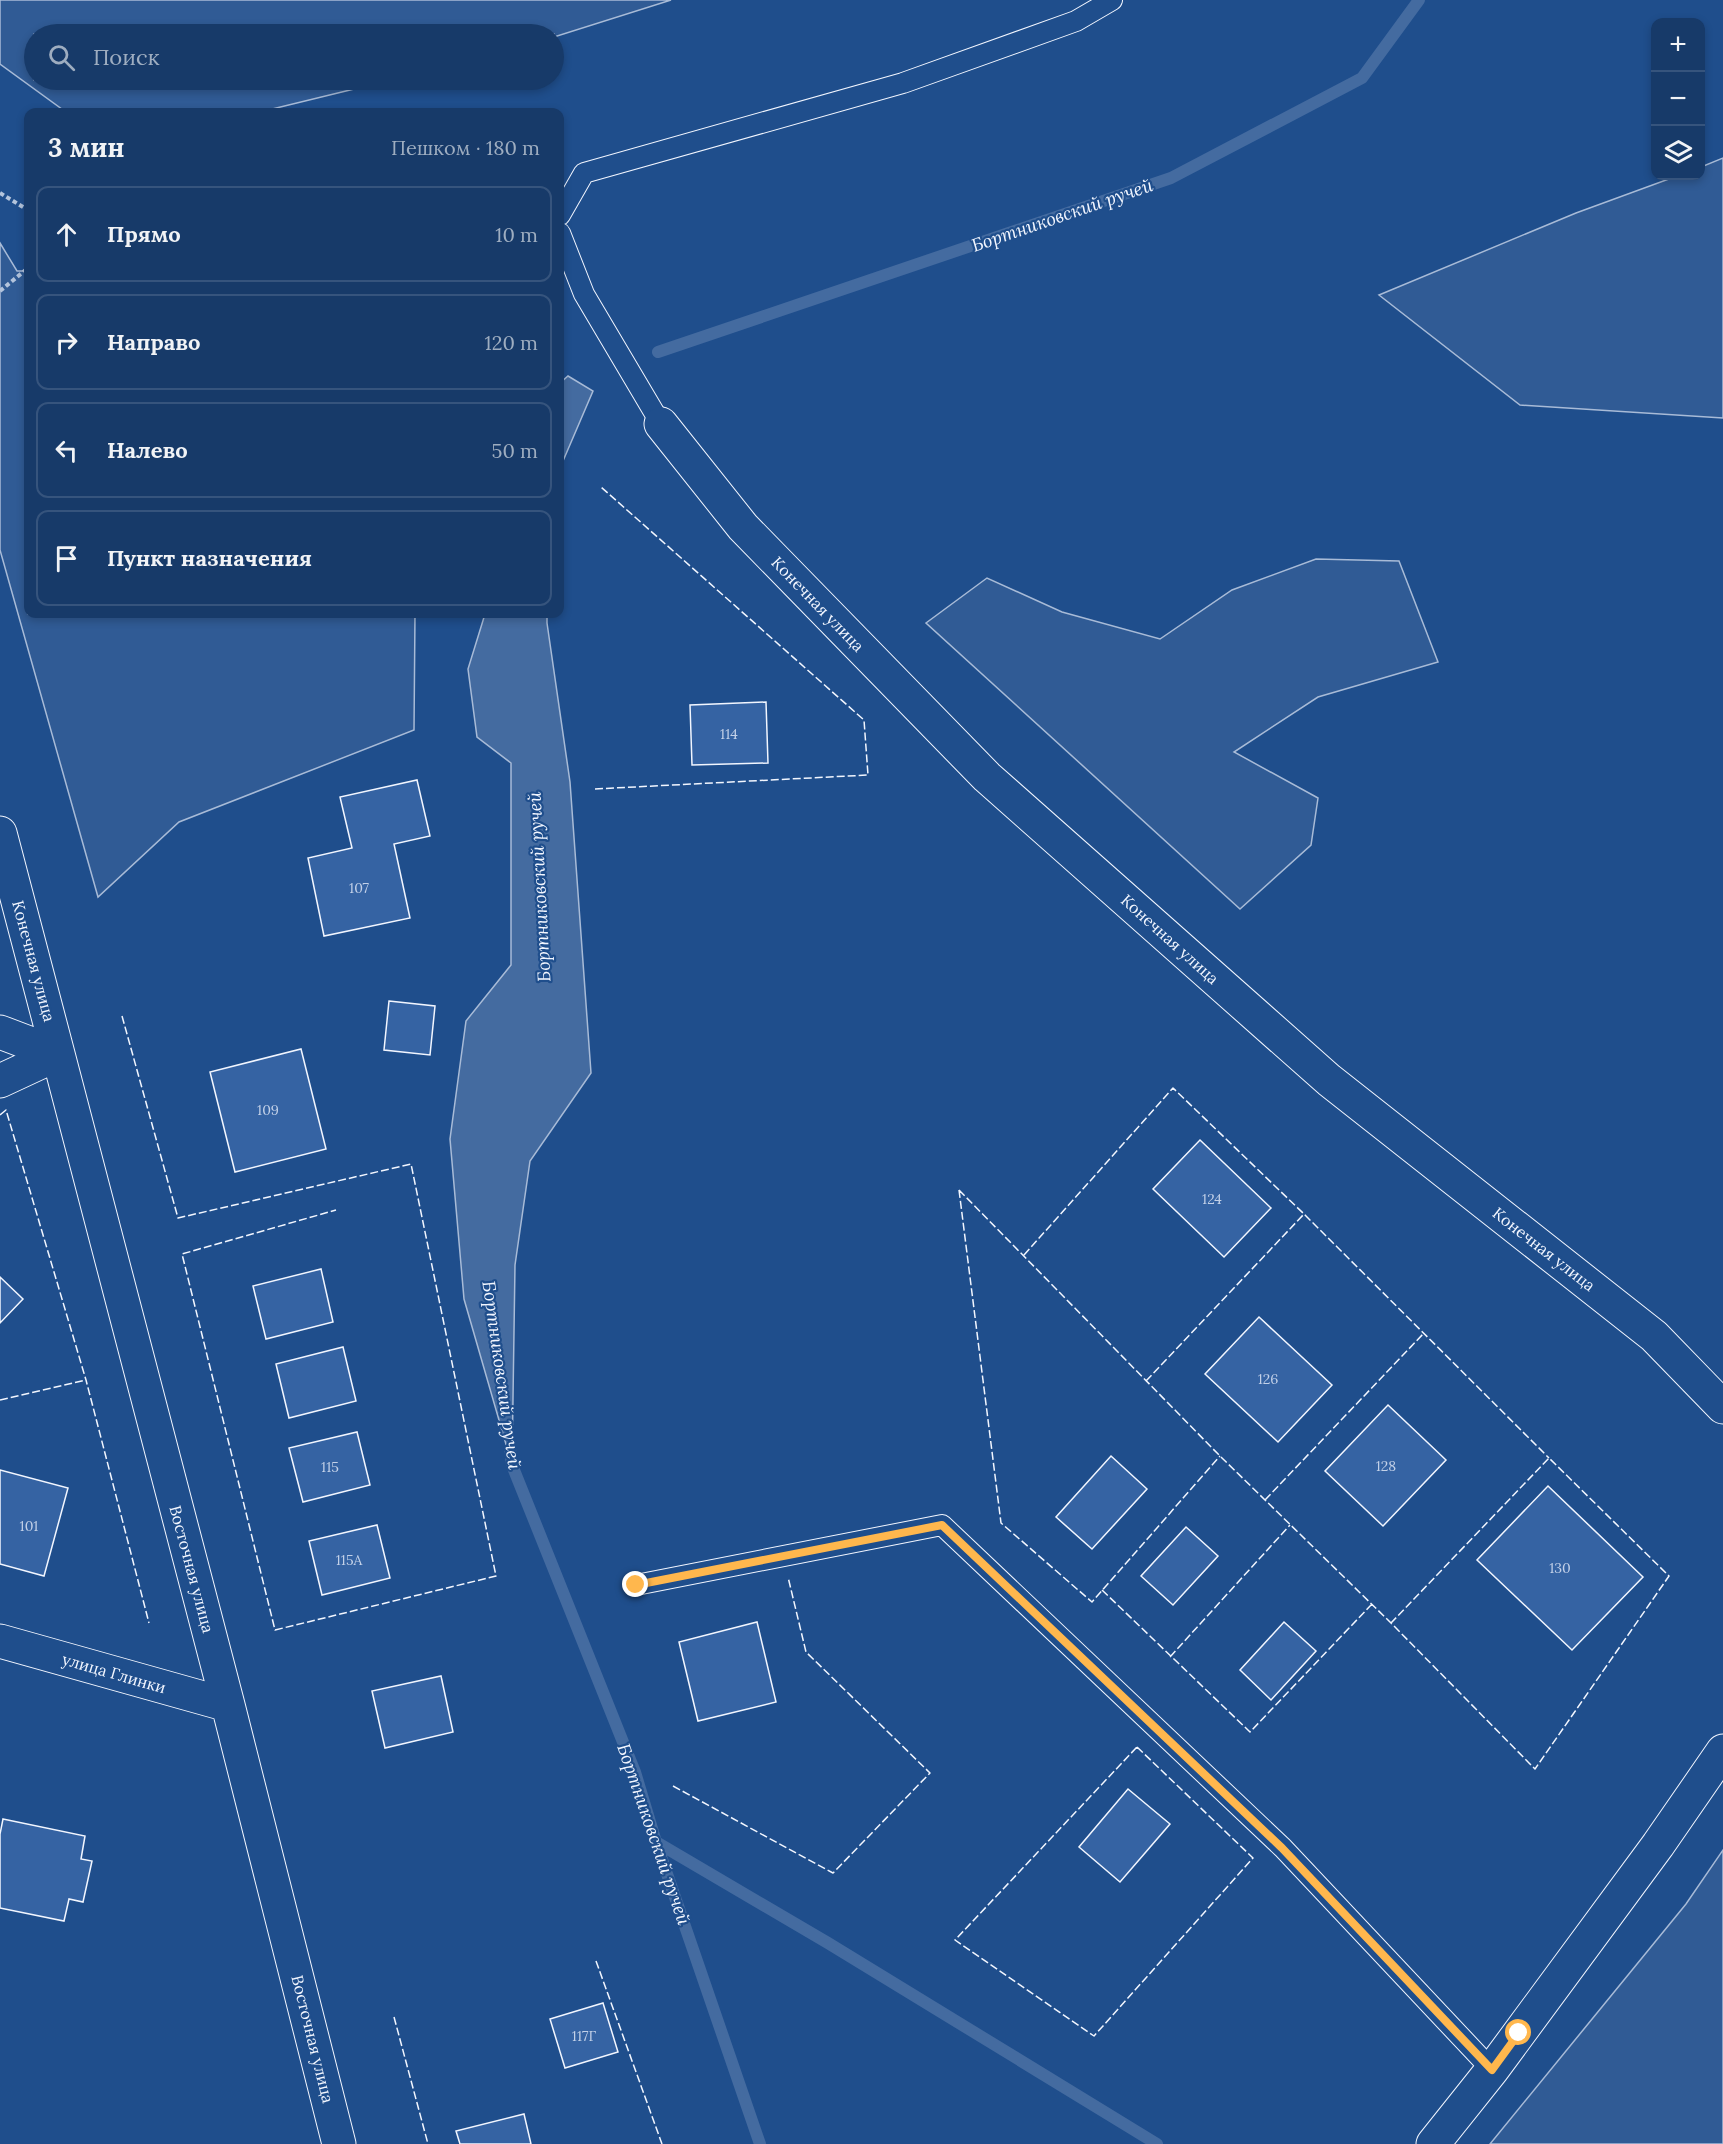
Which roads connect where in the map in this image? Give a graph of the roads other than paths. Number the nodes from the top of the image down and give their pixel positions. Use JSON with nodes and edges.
{"nodes":[{"id":1,"x":1112,"y":0,"type":"edge"},
{"id":2,"x":564,"y":208,"type":"edge"},
{"id":3,"x":564,"y":243,"type":"edge"},
{"id":4,"x":661,"y":424,"type":"joint"},
{"id":5,"x":0,"y":833,"type":"edge"},
{"id":6,"x":0,"y":1032,"type":"edge"},
{"id":7,"x":58,"y":1054,"type":"junction"},
{"id":8,"x":0,"y":1081,"type":"edge"},
{"id":9,"x":1723,"y":1407,"type":"edge"},
{"id":10,"x":636,"y":1585,"type":"dead end"},
{"id":11,"x":0,"y":1641,"type":"edge"},
{"id":12,"x":228,"y":1705,"type":"junction"},
{"id":13,"x":1723,"y":1751,"type":"edge"},
{"id":14,"x":1492,"y":2070,"type":"junction"},
{"id":15,"x":339,"y":2144,"type":"edge"},
{"id":16,"x":1433,"y":2144,"type":"edge"}],
"edges":[{"from":1,"to":2,"type":"lane"},
{"from":3,"to":4,"type":"lane"},
{"from":4,"to":9,"type":"street","name":"Конечная улица"},
{"from":5,"to":7,"type":"street","name":"Конечная улица"},
{"from":6,"to":7,"type":"street"},
{"from":7,"to":8,"type":"street"},
{"from":7,"to":12,"type":"street","name":"Восточная улица"},
{"from":10,"to":14,"type":"lane"},
{"from":11,"to":12,"type":"street","name":"улица Глинки"},
{"from":12,"to":15,"type":"street","name":"Восточная улица"},
{"from":13,"to":14,"type":"street"},
{"from":14,"to":16,"type":"street"}]}
